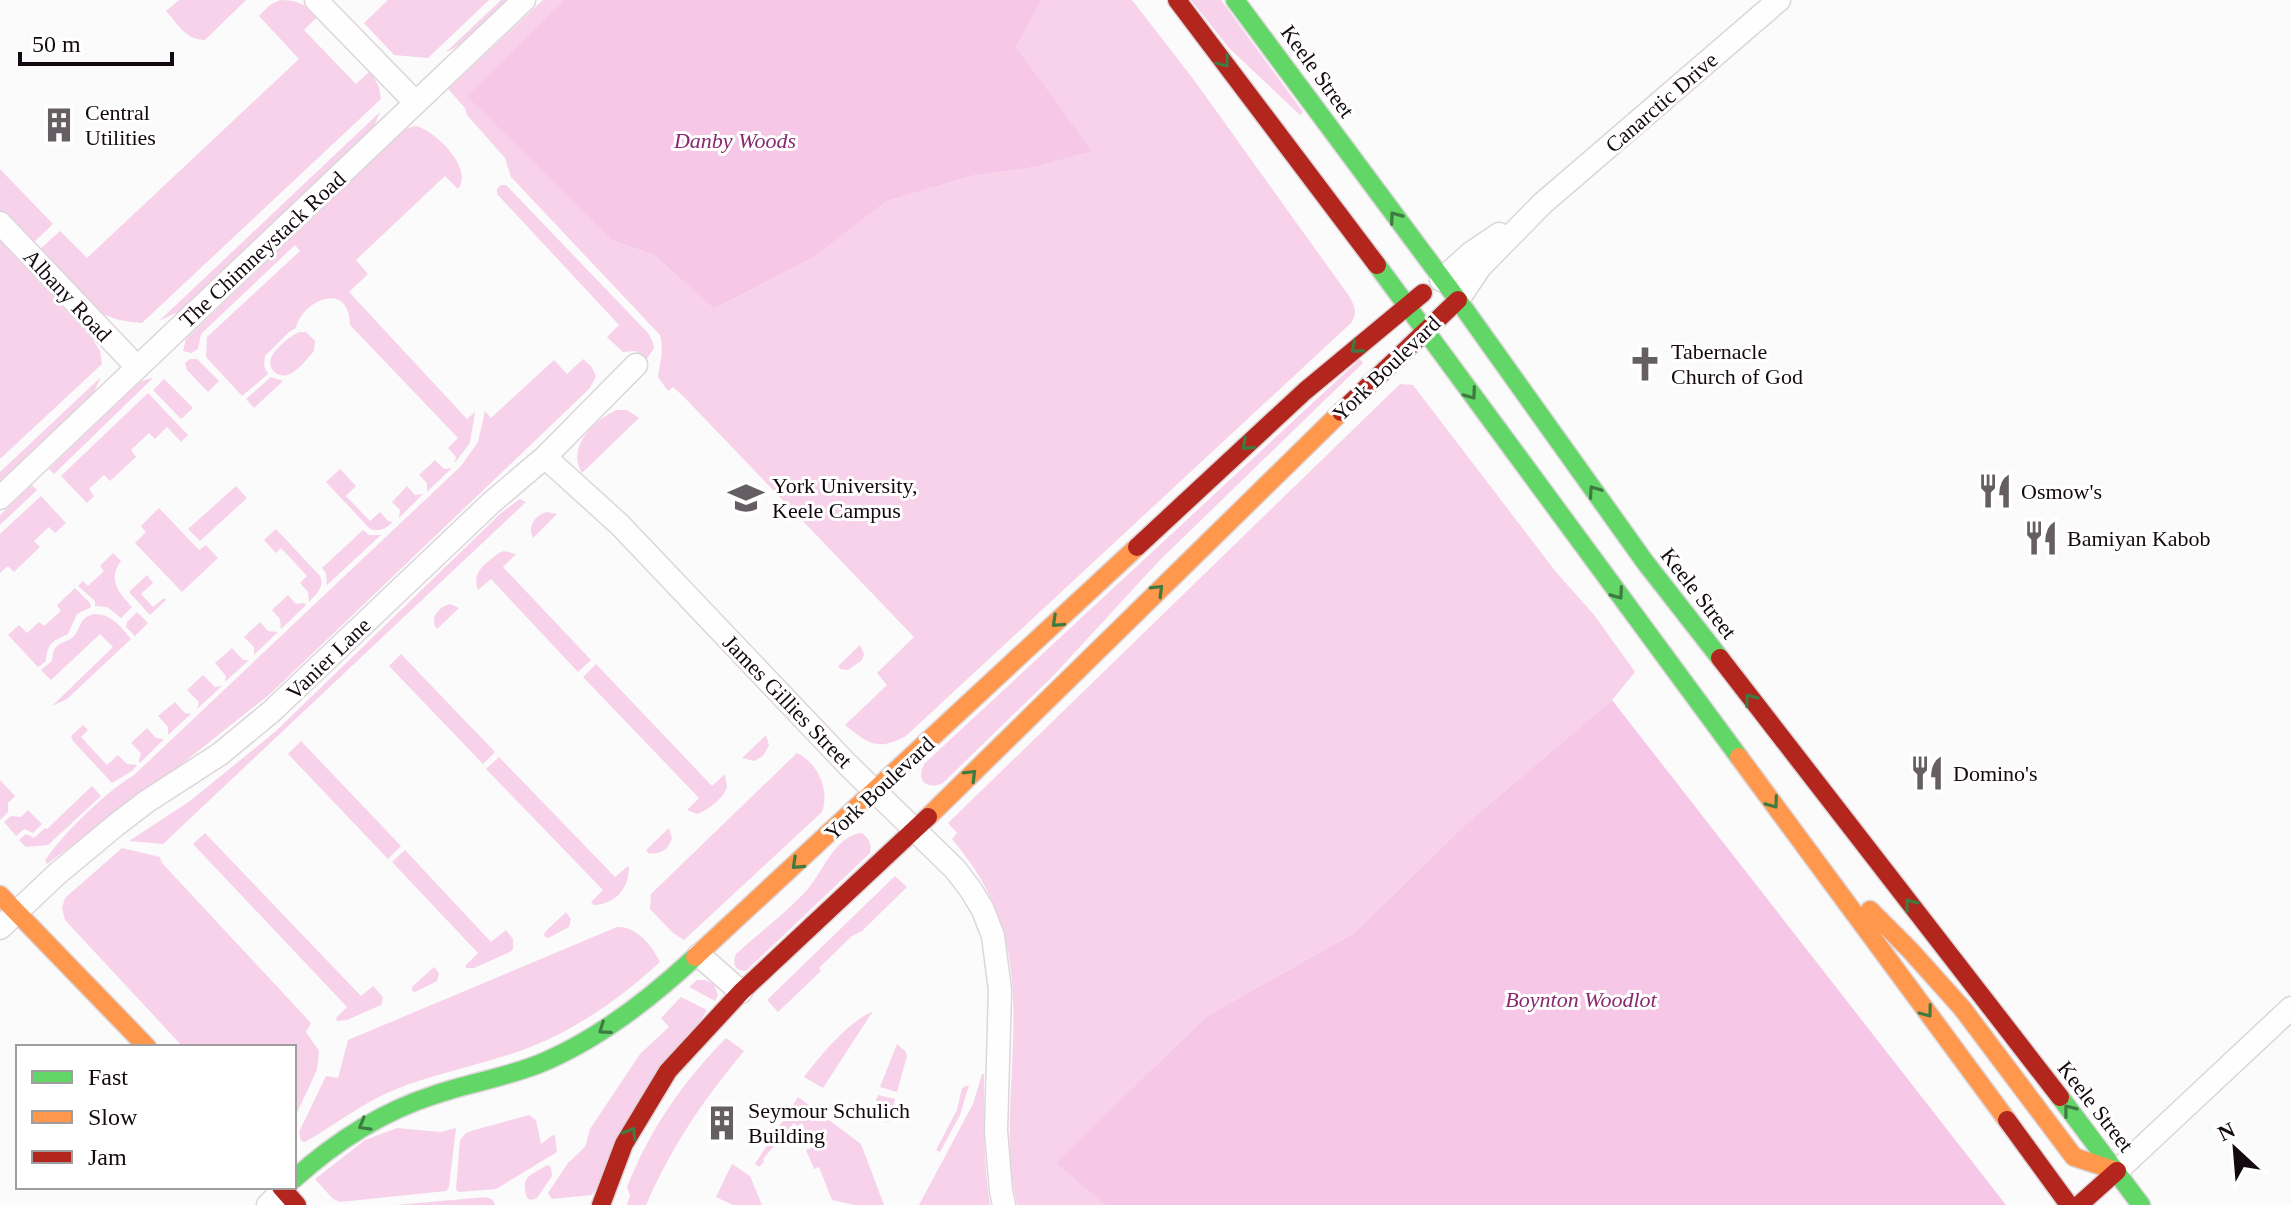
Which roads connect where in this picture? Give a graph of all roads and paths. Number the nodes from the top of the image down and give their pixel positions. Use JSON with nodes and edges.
{"nodes":[{"id":1,"x":316,"y":0,"type":"edge"},
{"id":2,"x":524,"y":0,"type":"edge"},
{"id":3,"x":1177,"y":0,"type":"edge"},
{"id":4,"x":1235,"y":0,"type":"edge"},
{"id":5,"x":1779,"y":0,"type":"edge"},
{"id":6,"x":415,"y":102,"type":"junction"},
{"id":7,"x":1543,"y":203,"type":"junction"},
{"id":8,"x":0,"y":223,"type":"edge"},
{"id":9,"x":1441,"y":280,"type":"junction"},
{"id":10,"x":1458,"y":300,"type":"junction"},
{"id":11,"x":1407,"y":305,"type":"junction"},
{"id":12,"x":1425,"y":331,"type":"junction"},
{"id":13,"x":636,"y":365,"type":"dead end"},
{"id":14,"x":137,"y":367,"type":"junction"},
{"id":15,"x":545,"y":457,"type":"junction"},
{"id":16,"x":0,"y":498,"type":"edge"},
{"id":17,"x":874,"y":791,"type":"junction"},
{"id":18,"x":915,"y":830,"type":"junction"},
{"id":19,"x":1803,"y":845,"type":"junction"},
{"id":20,"x":0,"y":895,"type":"edge"},
{"id":21,"x":17,"y":913,"type":"junction"},
{"id":22,"x":0,"y":928,"type":"edge"},
{"id":23,"x":699,"y":955,"type":"junction"},
{"id":24,"x":741,"y":992,"type":"junction"},
{"id":25,"x":2291,"y":1008,"type":"edge"},
{"id":26,"x":145,"y":1045,"type":"edge"},
{"id":27,"x":2117,"y":1171,"type":"junction"},
{"id":28,"x":296,"y":1180,"type":"edge"},
{"id":29,"x":601,"y":1205,"type":"edge"},
{"id":30,"x":1004,"y":1205,"type":"edge"},
{"id":31,"x":2069,"y":1205,"type":"edge"},
{"id":32,"x":2079,"y":1205,"type":"edge"},
{"id":33,"x":2141,"y":1205,"type":"edge"}],
"edges":[{"from":1,"to":6,"type":"street"},
{"from":2,"to":6,"type":"street","name":"The Chimneystack Road"},
{"from":3,"to":11,"type":"main road","one_way":true},
{"from":9,"to":4,"type":"main road","name":"Keele Street","one_way":true},
{"from":5,"to":7,"type":"street","name":"Canarctic Drive"},
{"from":6,"to":14,"type":"street","name":"The Chimneystack Road"},
{"from":7,"to":9,"type":"street","name":"Canarctic Drive"},
{"from":7,"to":10,"type":"street","name":"Canarctic Drive"},
{"from":8,"to":14,"type":"street","name":"Albany Road"},
{"from":9,"to":10,"type":"main road","name":"Keele Street"},
{"from":9,"to":11,"type":"main road","name":"Canarctic Drive"},
{"from":10,"to":12,"type":"main road","name":"York Boulevard"},
{"from":27,"to":10,"type":"main road","name":"Keele Street","one_way":true},
{"from":11,"to":12,"type":"main road"},
{"from":11,"to":17,"type":"main road","name":"York Boulevard","one_way":true},
{"from":18,"to":12,"type":"main road","name":"York Boulevard","one_way":true},
{"from":12,"to":19,"type":"main road","one_way":true},
{"from":13,"to":15,"type":"street","name":"Vanier Lane"},
{"from":14,"to":16,"type":"street","name":"The Chimneystack Road"},
{"from":15,"to":17,"type":"street","name":"James Gillies Street"},
{"from":15,"to":21,"type":"street","name":"Vanier Lane"},
{"from":17,"to":18,"type":"street","name":"James Gillies Street"},
{"from":17,"to":23,"type":"main road","name":"York Boulevard","one_way":true},
{"from":18,"to":24,"type":"main road","name":"York Boulevard"},
{"from":18,"to":30,"type":"street","name":"James Gillies Street"},
{"from":19,"to":27,"type":"main road"},
{"from":19,"to":31,"type":"main road","one_way":true},
{"from":20,"to":21,"type":"main road"},
{"from":21,"to":22,"type":"street","name":"Vanier Lane"},
{"from":21,"to":26,"type":"main road"},
{"from":23,"to":24,"type":"street"},
{"from":23,"to":28,"type":"main road","name":"York Boulevard","one_way":true},
{"from":29,"to":24,"type":"main road","name":"York Boulevard","one_way":true},
{"from":25,"to":27,"type":"street"},
{"from":27,"to":32,"type":"main road"},
{"from":27,"to":33,"type":"main road","name":"Keele Street"}]}
